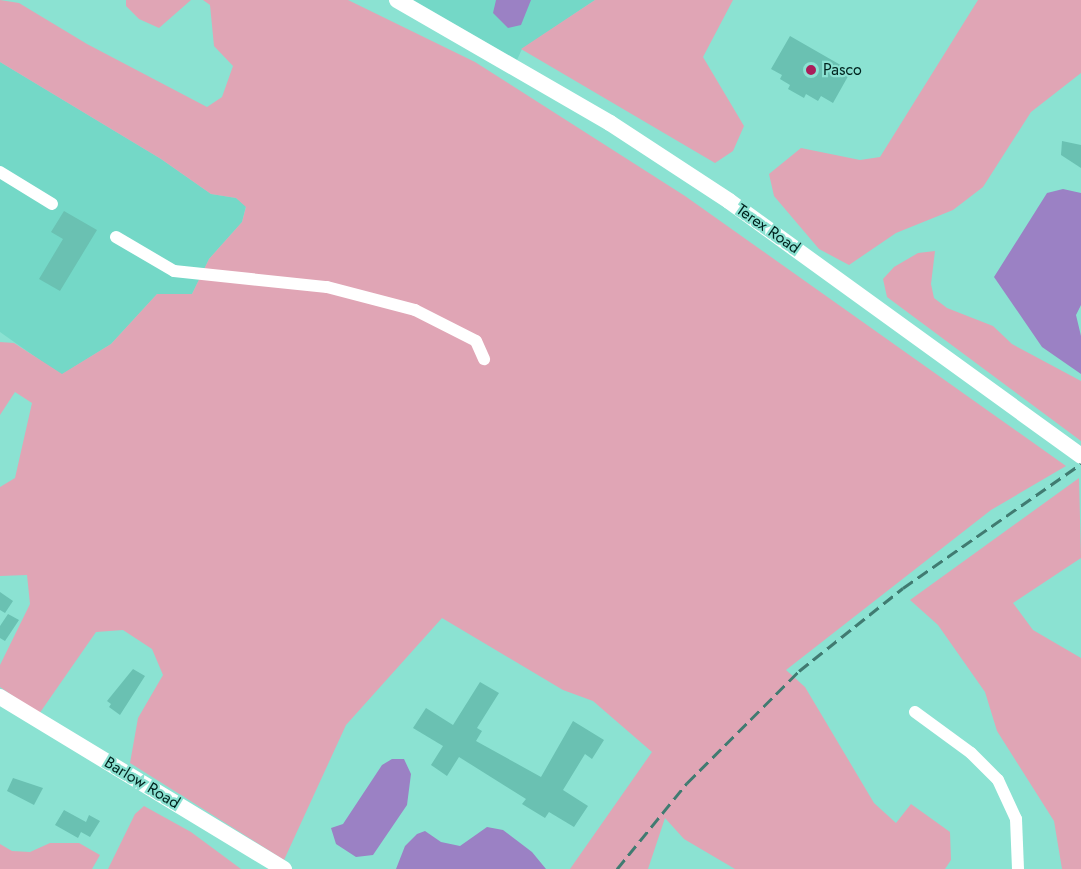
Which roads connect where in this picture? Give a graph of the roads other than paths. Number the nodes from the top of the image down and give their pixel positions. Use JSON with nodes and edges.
{"nodes":[{"id":1,"x":387,"y":0,"type":"edge"},
{"id":2,"x":398,"y":0,"type":"edge"},
{"id":3,"x":440,"y":24,"type":"junction"},
{"id":4,"x":0,"y":172,"type":"edge"},
{"id":5,"x":52,"y":204,"type":"dead end"},
{"id":6,"x":117,"y":237,"type":"dead end"},
{"id":7,"x":484,"y":359,"type":"dead end"},
{"id":8,"x":1081,"y":456,"type":"edge"},
{"id":9,"x":0,"y":697,"type":"edge"},
{"id":10,"x":915,"y":712,"type":"dead end"},
{"id":11,"x":284,"y":869,"type":"edge"},
{"id":12,"x":1018,"y":869,"type":"edge"}],
"edges":[{"from":1,"to":3,"type":"main road","name":"Terex Road"},
{"from":2,"to":3,"type":"main road","name":"Terex Road"},
{"from":3,"to":8,"type":"main road","name":"Terex Road"},
{"from":4,"to":5,"type":"street"},
{"from":6,"to":7,"type":"street"},
{"from":9,"to":11,"type":"main road","name":"Barlow Road"},
{"from":10,"to":12,"type":"street"}]}
